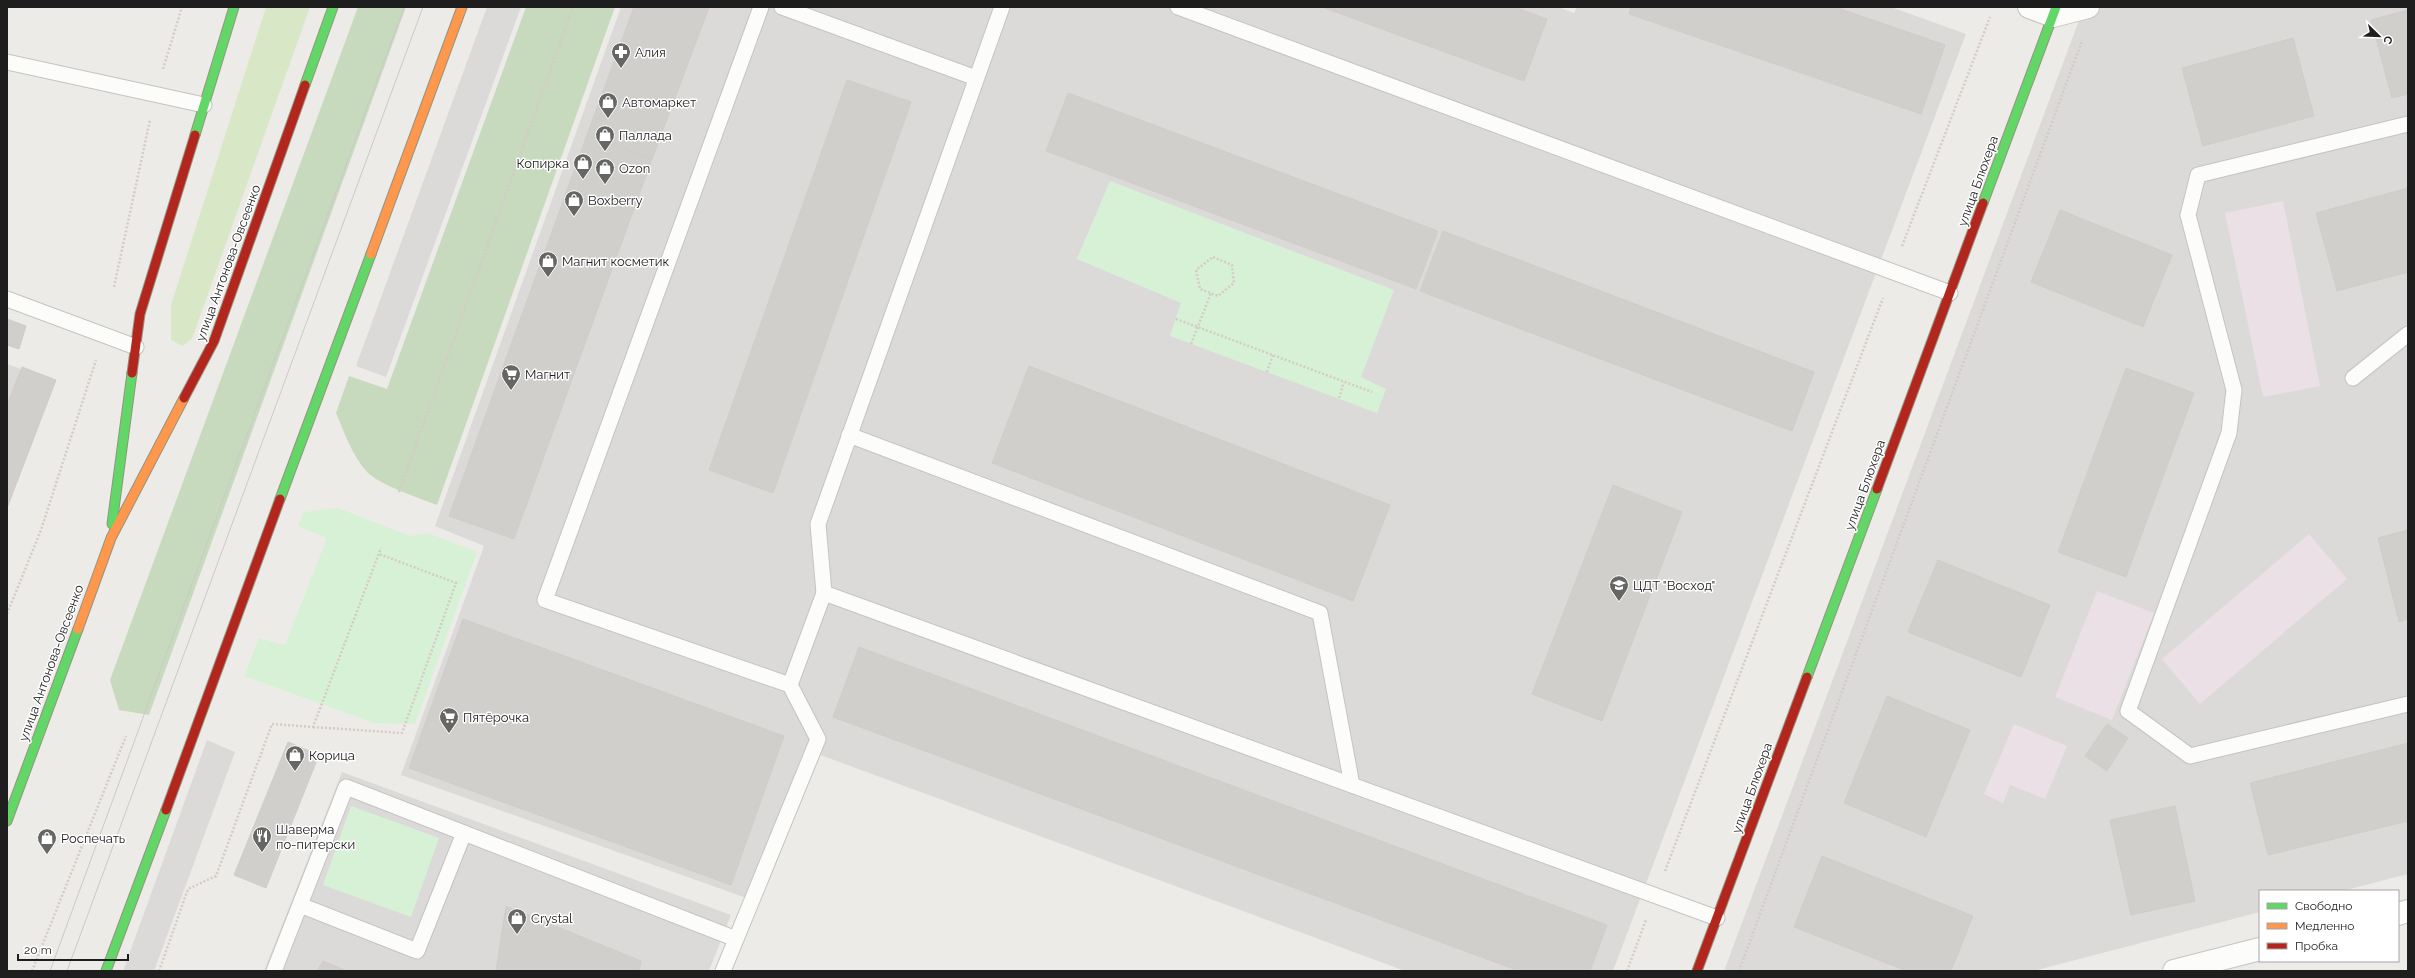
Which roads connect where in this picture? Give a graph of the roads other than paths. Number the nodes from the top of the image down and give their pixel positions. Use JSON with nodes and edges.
{"nodes":[{"id":1,"x":234,"y":7,"type":"edge"},
{"id":2,"x":333,"y":7,"type":"edge"},
{"id":3,"x":462,"y":7,"type":"edge"},
{"id":4,"x":762,"y":7,"type":"edge"},
{"id":5,"x":782,"y":7,"type":"edge"},
{"id":6,"x":1002,"y":7,"type":"edge"},
{"id":7,"x":1178,"y":7,"type":"edge"},
{"id":8,"x":2029,"y":7,"type":"edge"},
{"id":9,"x":2088,"y":7,"type":"edge"},
{"id":10,"x":2055,"y":12,"type":"edge"},
{"id":11,"x":7,"y":62,"type":"edge"},
{"id":12,"x":976,"y":78,"type":"junction"},
{"id":13,"x":204,"y":105,"type":"junction"},
{"id":14,"x":2408,"y":124,"type":"edge"},
{"id":15,"x":1950,"y":294,"type":"junction"},
{"id":16,"x":7,"y":299,"type":"edge"},
{"id":17,"x":2408,"y":334,"type":"edge"},
{"id":18,"x":136,"y":347,"type":"junction"},
{"id":19,"x":2352,"y":378,"type":"dead end"},
{"id":20,"x":849,"y":435,"type":"junction"},
{"id":21,"x":110,"y":538,"type":"junction"},
{"id":22,"x":824,"y":593,"type":"junction"},
{"id":23,"x":790,"y":685,"type":"junction"},
{"id":24,"x":2408,"y":704,"type":"edge"},
{"id":25,"x":1352,"y":785,"type":"junction"},
{"id":26,"x":7,"y":820,"type":"edge"},
{"id":27,"x":464,"y":833,"type":"junction"},
{"id":28,"x":300,"y":906,"type":"junction"},
{"id":29,"x":1717,"y":918,"type":"junction"},
{"id":30,"x":736,"y":939,"type":"junction"},
{"id":31,"x":2259,"y":949,"type":"edge"},
{"id":32,"x":106,"y":971,"type":"edge"},
{"id":33,"x":274,"y":971,"type":"edge"},
{"id":34,"x":723,"y":971,"type":"edge"},
{"id":35,"x":1697,"y":971,"type":"edge"},
{"id":36,"x":2174,"y":971,"type":"edge"}],
"edges":[{"from":1,"to":13,"type":"street","name":"улица Антонова-Овсеенко"},
{"from":2,"to":21,"type":"street","name":"улица Антонова-Овсеенко"},
{"from":3,"to":32,"type":"street"},
{"from":4,"to":23,"type":"lane"},
{"from":5,"to":12,"type":"lane"},
{"from":6,"to":12,"type":"lane"},
{"from":7,"to":15,"type":"lane"},
{"from":8,"to":10,"type":"street"},
{"from":9,"to":10,"type":"street"},
{"from":10,"to":15,"type":"street","name":"улица Блюхера"},
{"from":11,"to":13,"type":"lane"},
{"from":12,"to":20,"type":"lane"},
{"from":13,"to":18,"type":"street","name":"улица Антонова-Овсеенко"},
{"from":14,"to":24,"type":"lane"},
{"from":15,"to":29,"type":"street","name":"улица Блюхера"},
{"from":16,"to":18,"type":"lane"},
{"from":17,"to":19,"type":"lane"},
{"from":18,"to":21,"type":"street","name":"улица Антонова-Овсеенко"},
{"from":20,"to":22,"type":"lane"},
{"from":20,"to":25,"type":"lane"},
{"from":21,"to":26,"type":"street","name":"улица Антонова-Овсеенко"},
{"from":22,"to":23,"type":"lane"},
{"from":22,"to":25,"type":"lane"},
{"from":23,"to":30,"type":"lane"},
{"from":25,"to":29,"type":"lane"},
{"from":27,"to":28,"type":"lane"},
{"from":27,"to":28,"type":"lane"},
{"from":27,"to":30,"type":"lane"},
{"from":28,"to":33,"type":"lane"},
{"from":29,"to":35,"type":"street","name":"улица Блюхера"},
{"from":30,"to":34,"type":"lane"},
{"from":31,"to":36,"type":"street"}]}
